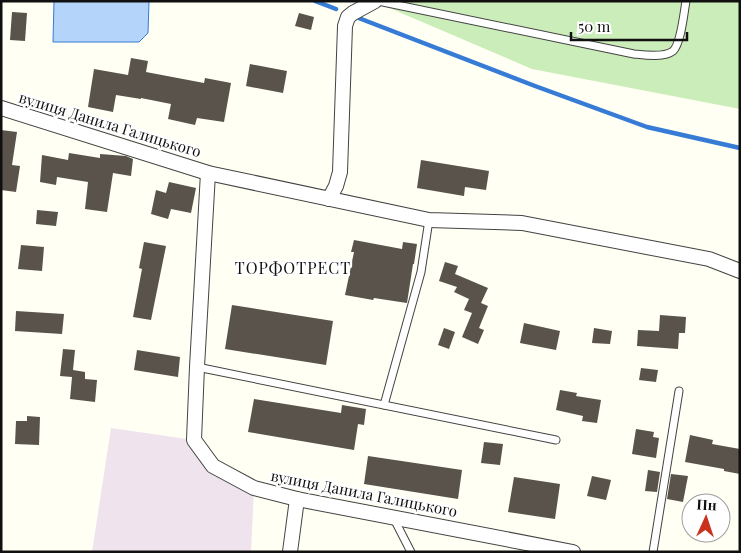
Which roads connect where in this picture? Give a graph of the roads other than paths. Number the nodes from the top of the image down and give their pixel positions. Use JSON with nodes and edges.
{"nodes":[{"id":1,"x":377,"y":1,"type":"edge"},
{"id":2,"x":686,"y":1,"type":"edge"},
{"id":3,"x":1,"y":108,"type":"edge"},
{"id":4,"x":208,"y":173,"type":"junction"},
{"id":5,"x":329,"y":199,"type":"junction"},
{"id":6,"x":429,"y":220,"type":"junction"},
{"id":7,"x":740,"y":271,"type":"edge"},
{"id":8,"x":197,"y":367,"type":"junction"},
{"id":9,"x":678,"y":391,"type":"dead end"},
{"id":10,"x":384,"y":405,"type":"junction"},
{"id":11,"x":556,"y":440,"type":"dead end"},
{"id":12,"x":297,"y":500,"type":"junction"},
{"id":13,"x":393,"y":517,"type":"junction"},
{"id":14,"x":405,"y":541,"type":"junction"},
{"id":15,"x":290,"y":552,"type":"edge"},
{"id":16,"x":404,"y":552,"type":"edge"},
{"id":17,"x":411,"y":552,"type":"edge"},
{"id":18,"x":573,"y":552,"type":"edge"},
{"id":19,"x":653,"y":552,"type":"edge"}],
"edges":[{"from":1,"to":2,"type":"lane"},
{"from":1,"to":5,"type":"street"},
{"from":3,"to":4,"type":"street","name":"вулиця Данила Галицького"},
{"from":4,"to":5,"type":"street","name":"вулиця Данила Галицького"},
{"from":4,"to":8,"type":"street","name":"вулиця Данила Галицького"},
{"from":5,"to":6,"type":"street","name":"вулиця Данила Галицького"},
{"from":6,"to":7,"type":"street","name":"вулиця Данила Галицького"},
{"from":6,"to":10,"type":"lane"},
{"from":8,"to":10,"type":"lane"},
{"from":8,"to":12,"type":"street","name":"вулиця Данила Галицького"},
{"from":9,"to":19,"type":"lane"},
{"from":10,"to":11,"type":"lane"},
{"from":12,"to":13,"type":"street","name":"вулиця Данила Галицького"},
{"from":12,"to":15,"type":"street"},
{"from":13,"to":14,"type":"lane"},
{"from":13,"to":18,"type":"street","name":"вулиця Данила Галицького"},
{"from":14,"to":16,"type":"lane"},
{"from":14,"to":17,"type":"lane"}]}
